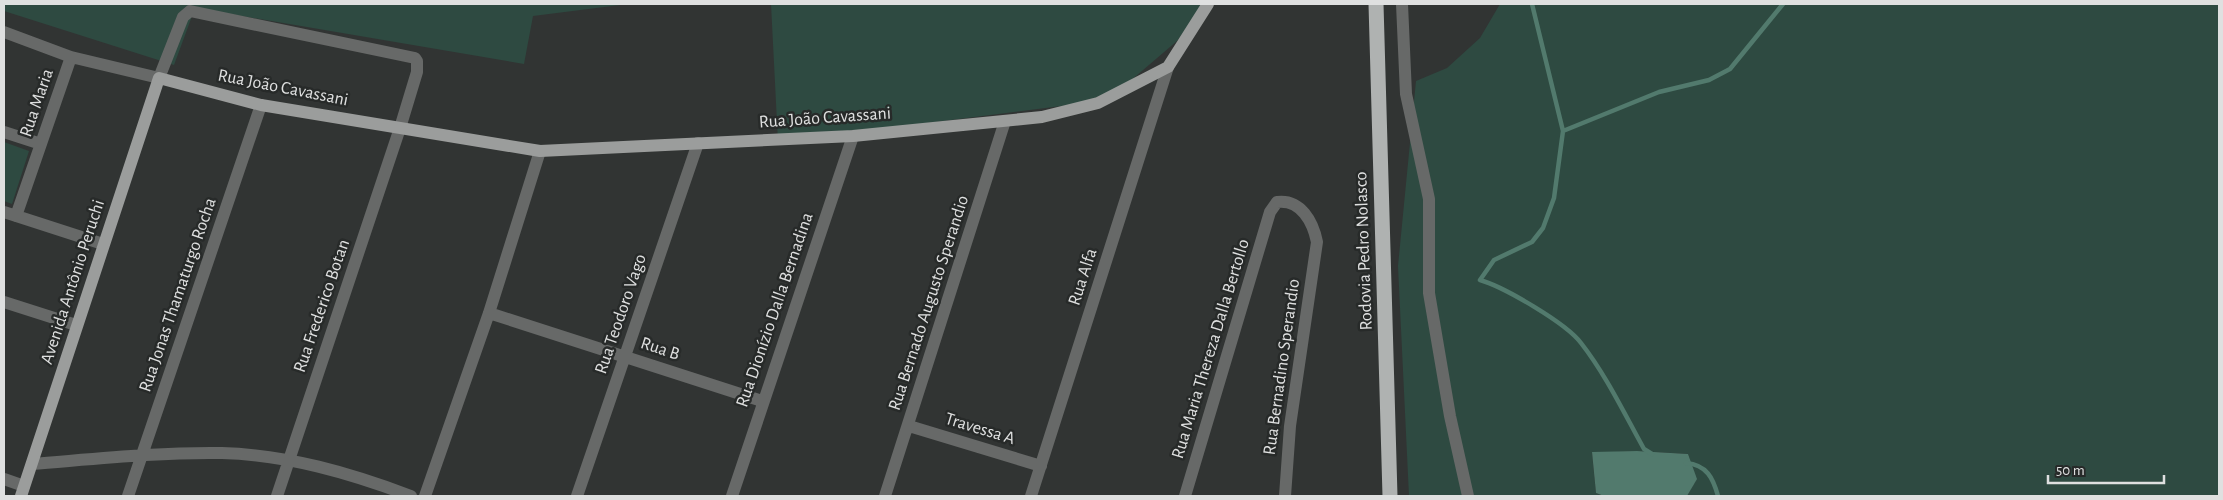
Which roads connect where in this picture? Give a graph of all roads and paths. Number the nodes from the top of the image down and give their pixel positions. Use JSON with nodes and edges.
{"nodes":[{"id":1,"x":1208,"y":4,"type":"edge"},
{"id":2,"x":1376,"y":4,"type":"edge"},
{"id":3,"x":1402,"y":4,"type":"edge"},
{"id":4,"x":4,"y":32,"type":"edge"},
{"id":5,"x":71,"y":57,"type":"junction"},
{"id":6,"x":1168,"y":68,"type":"junction"},
{"id":7,"x":159,"y":78,"type":"junction"},
{"id":8,"x":261,"y":105,"type":"junction"},
{"id":9,"x":1005,"y":121,"type":"junction"},
{"id":10,"x":400,"y":128,"type":"junction"},
{"id":11,"x":4,"y":132,"type":"edge"},
{"id":12,"x":853,"y":136,"type":"junction"},
{"id":13,"x":698,"y":143,"type":"junction"},
{"id":14,"x":41,"y":144,"type":"junction"},
{"id":15,"x":540,"y":152,"type":"junction"},
{"id":16,"x":4,"y":212,"type":"edge"},
{"id":17,"x":16,"y":216,"type":"junction"},
{"id":18,"x":1317,"y":242,"type":"joint"},
{"id":19,"x":103,"y":244,"type":"junction"},
{"id":20,"x":4,"y":302,"type":"edge"},
{"id":21,"x":489,"y":313,"type":"junction"},
{"id":22,"x":76,"y":325,"type":"junction"},
{"id":23,"x":624,"y":356,"type":"junction"},
{"id":24,"x":762,"y":401,"type":"junction"},
{"id":25,"x":909,"y":426,"type":"junction"},
{"id":26,"x":141,"y":456,"type":"junction"},
{"id":27,"x":289,"y":460,"type":"junction"},
{"id":28,"x":32,"y":464,"type":"junction"},
{"id":29,"x":1041,"y":466,"type":"junction"},
{"id":30,"x":4,"y":479,"type":"edge"},
{"id":31,"x":22,"y":491,"type":"edge"},
{"id":32,"x":128,"y":496,"type":"edge"},
{"id":33,"x":277,"y":496,"type":"edge"},
{"id":34,"x":411,"y":496,"type":"edge"},
{"id":35,"x":425,"y":496,"type":"edge"},
{"id":36,"x":577,"y":496,"type":"edge"},
{"id":37,"x":732,"y":496,"type":"edge"},
{"id":38,"x":885,"y":496,"type":"edge"},
{"id":39,"x":1031,"y":496,"type":"edge"},
{"id":40,"x":1185,"y":496,"type":"edge"},
{"id":41,"x":1285,"y":496,"type":"edge"},
{"id":42,"x":1390,"y":496,"type":"edge"},
{"id":43,"x":1468,"y":496,"type":"edge"}],
"edges":[{"from":1,"to":6,"type":"main road"},
{"from":2,"to":42,"type":"highway","name":"Rodovia Pedro Nolasco"},
{"from":3,"to":43,"type":"street"},
{"from":4,"to":5,"type":"street","name":"Rua João Cavassani"},
{"from":5,"to":7,"type":"street","name":"Rua João Cavassani"},
{"from":5,"to":14,"type":"street","name":"Rua Maria"},
{"from":6,"to":9,"type":"main road","name":"Rua João Cavassani"},
{"from":6,"to":29,"type":"street","name":"Rua Alfa"},
{"from":7,"to":8,"type":"main road","name":"Rua João Cavassani"},
{"from":7,"to":10,"type":"street"},
{"from":7,"to":19,"type":"main road","name":"Avenida Antônio Peruchi"},
{"from":8,"to":10,"type":"main road","name":"Rua João Cavassani"},
{"from":8,"to":26,"type":"street","name":"Rua Jonas Thamaturgo Rocha"},
{"from":9,"to":12,"type":"main road","name":"Rua João Cavassani"},
{"from":9,"to":25,"type":"street","name":"Rua Bernado Augusto Sperandio"},
{"from":10,"to":15,"type":"main road","name":"Rua João Cavassani"},
{"from":10,"to":27,"type":"street","name":"Rua Frederico Botan"},
{"from":11,"to":14,"type":"street"},
{"from":12,"to":13,"type":"main road","name":"Rua João Cavassani"},
{"from":12,"to":24,"type":"street","name":"Rua Dionízio Dalla Bernadina"},
{"from":13,"to":15,"type":"main road","name":"Rua João Cavassani"},
{"from":13,"to":23,"type":"street","name":"Rua Teodoro Vago"},
{"from":14,"to":17,"type":"street","name":"Rua Maria"},
{"from":15,"to":21,"type":"street"},
{"from":16,"to":17,"type":"street"},
{"from":17,"to":19,"type":"street"},
{"from":18,"to":40,"type":"street","name":"Rua Maria Thereza Dalla Bertollo"},
{"from":18,"to":41,"type":"street","name":"Rua Bernadino Sperandio"},
{"from":19,"to":22,"type":"main road","name":"Avenida Antônio Peruchi"},
{"from":20,"to":22,"type":"street"},
{"from":21,"to":23,"type":"street","name":"Rua B"},
{"from":21,"to":35,"type":"street"},
{"from":22,"to":28,"type":"main road","name":"Avenida Antônio Peruchi"},
{"from":23,"to":24,"type":"street","name":"Rua B"},
{"from":23,"to":36,"type":"street","name":"Rua Teodoro Vago"},
{"from":24,"to":37,"type":"street","name":"Rua Dionízio Dalla Bernadina"},
{"from":25,"to":29,"type":"street","name":"Travessa A"},
{"from":25,"to":38,"type":"street","name":"Rua Bernado Augusto Sperandio"},
{"from":26,"to":27,"type":"street"},
{"from":26,"to":28,"type":"street"},
{"from":26,"to":32,"type":"street","name":"Rua Jonas Thamaturgo Rocha"},
{"from":27,"to":33,"type":"street","name":"Rua Frederico Botan"},
{"from":27,"to":34,"type":"street"},
{"from":28,"to":31,"type":"main road","name":"Avenida Antônio Peruchi"},
{"from":29,"to":39,"type":"street","name":"Rua Alfa"},
{"from":30,"to":31,"type":"street"}]}
